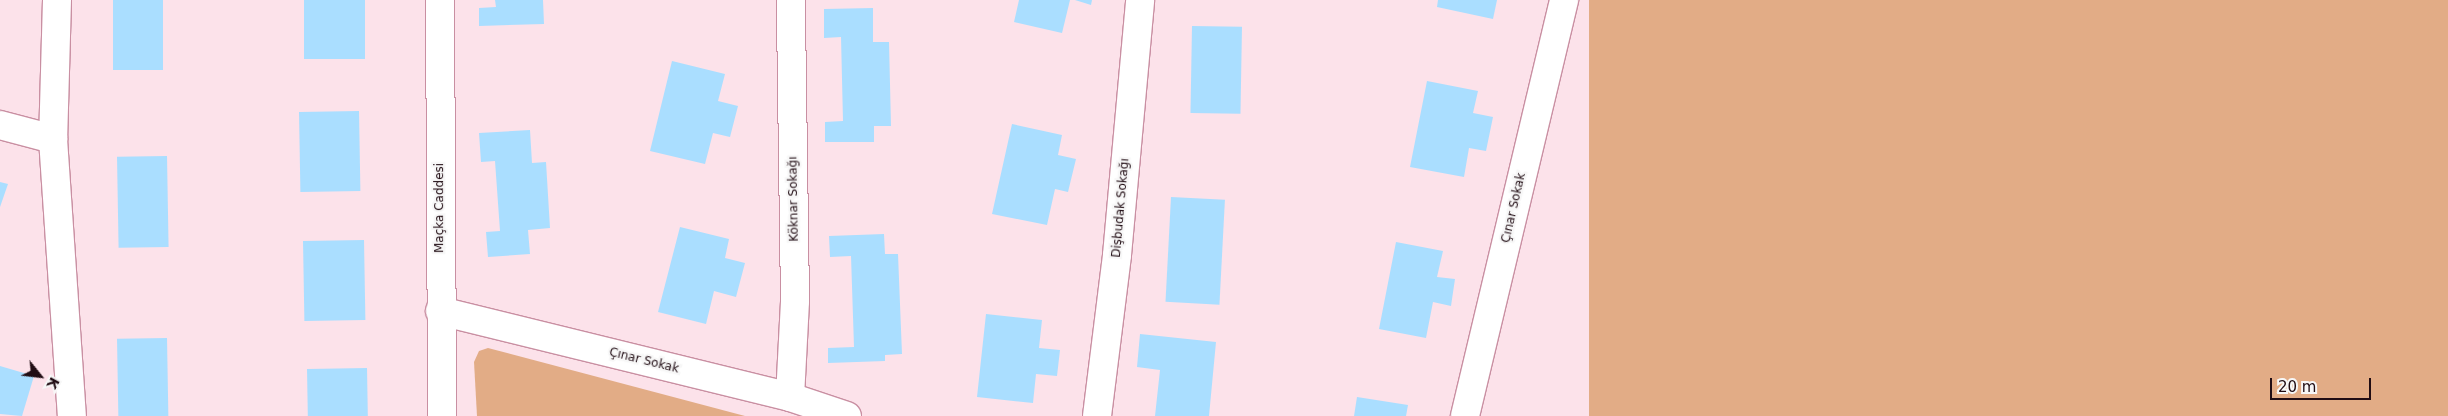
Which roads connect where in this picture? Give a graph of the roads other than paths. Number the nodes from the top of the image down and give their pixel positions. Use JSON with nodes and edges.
{"nodes":[{"id":1,"x":58,"y":0,"type":"edge"},
{"id":2,"x":440,"y":0,"type":"edge"},
{"id":3,"x":791,"y":0,"type":"edge"},
{"id":4,"x":1140,"y":0,"type":"edge"},
{"id":5,"x":1564,"y":0,"type":"edge"},
{"id":6,"x":0,"y":125,"type":"edge"},
{"id":7,"x":53,"y":139,"type":"junction"},
{"id":8,"x":440,"y":311,"type":"junction"},
{"id":9,"x":790,"y":397,"type":"junction"},
{"id":10,"x":72,"y":416,"type":"edge"},
{"id":11,"x":442,"y":416,"type":"edge"},
{"id":12,"x":847,"y":416,"type":"edge"},
{"id":13,"x":1097,"y":416,"type":"edge"},
{"id":14,"x":1465,"y":416,"type":"edge"}],
"edges":[{"from":1,"to":7,"type":"street"},
{"from":2,"to":8,"type":"street","name":"Maçka Caddesi"},
{"from":3,"to":9,"type":"street","name":"Köknar Sokağı"},
{"from":4,"to":13,"type":"street","name":"Dişbudak Sokağı"},
{"from":5,"to":14,"type":"street","name":"Çınar Sokak"},
{"from":6,"to":7,"type":"street"},
{"from":7,"to":10,"type":"street"},
{"from":8,"to":9,"type":"street","name":"Çınar Sokak"},
{"from":8,"to":11,"type":"street","name":"Maçka Caddesi"},
{"from":9,"to":12,"type":"street","name":"Çınar Sokak"}]}
